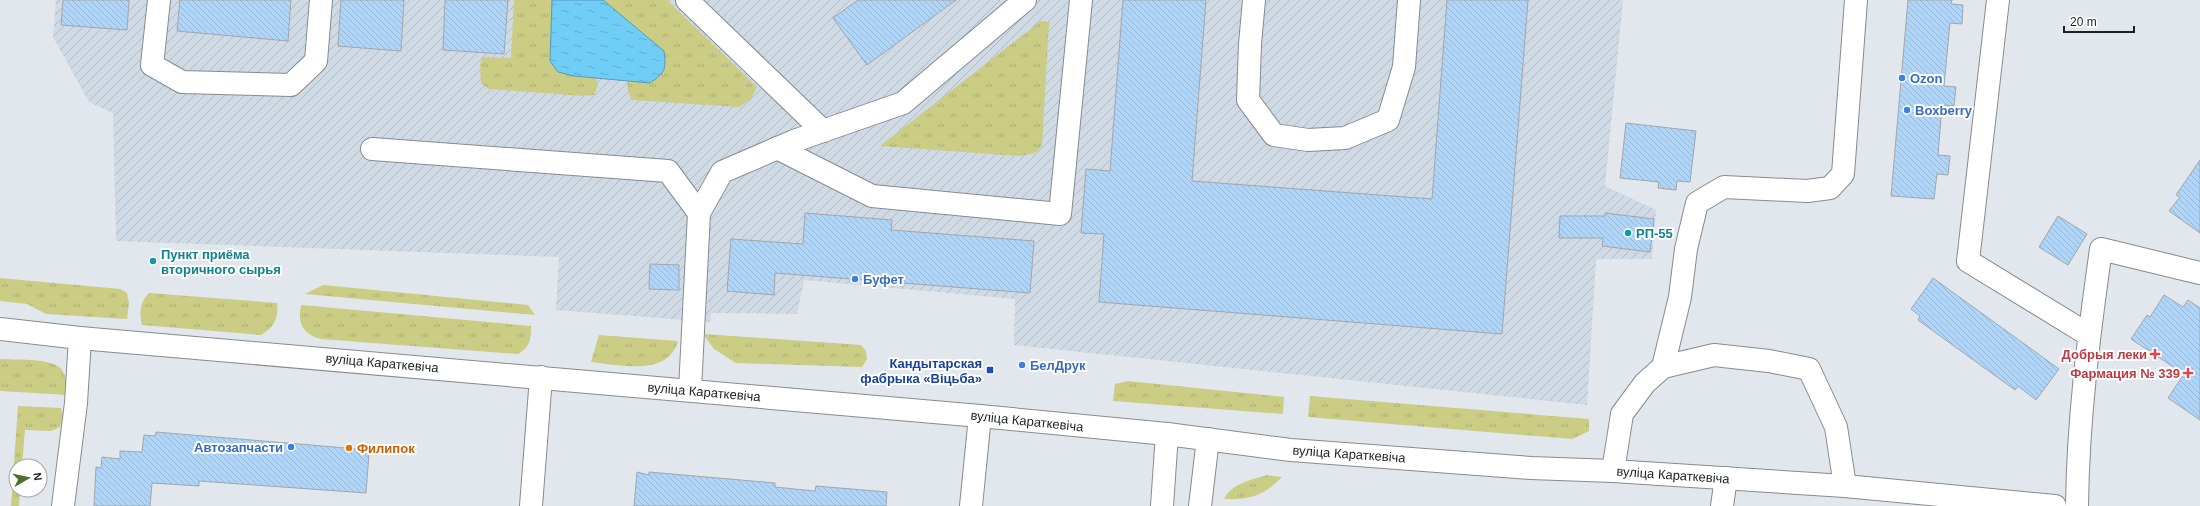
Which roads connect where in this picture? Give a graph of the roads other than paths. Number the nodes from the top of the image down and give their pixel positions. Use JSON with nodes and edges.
{"nodes":[{"id":1,"x":159,"y":0,"type":"edge"},
{"id":2,"x":321,"y":0,"type":"edge"},
{"id":3,"x":687,"y":0,"type":"edge"},
{"id":4,"x":1025,"y":0,"type":"edge"},
{"id":5,"x":1081,"y":0,"type":"edge"},
{"id":6,"x":1254,"y":0,"type":"edge"},
{"id":7,"x":1409,"y":0,"type":"edge"},
{"id":8,"x":1856,"y":0,"type":"edge"},
{"id":9,"x":1998,"y":0,"type":"edge"},
{"id":10,"x":823,"y":131,"type":"junction"},
{"id":11,"x":777,"y":148,"type":"junction"},
{"id":12,"x":372,"y":149,"type":"dead end"},
{"id":13,"x":699,"y":213,"type":"junction"},
{"id":14,"x":2200,"y":273,"type":"edge"},
{"id":15,"x":0,"y":329,"type":"edge"},
{"id":16,"x":2089,"y":335,"type":"junction"},
{"id":17,"x":80,"y":338,"type":"junction"},
{"id":18,"x":1663,"y":367,"type":"junction"},
{"id":19,"x":541,"y":377,"type":"junction"},
{"id":20,"x":690,"y":390,"type":"junction"},
{"id":21,"x":980,"y":416,"type":"junction"},
{"id":22,"x":1167,"y":434,"type":"junction"},
{"id":23,"x":1208,"y":439,"type":"junction"},
{"id":24,"x":1613,"y":471,"type":"junction"},
{"id":25,"x":1726,"y":478,"type":"junction"},
{"id":26,"x":1845,"y":486,"type":"junction"},
{"id":27,"x":63,"y":506,"type":"edge"},
{"id":28,"x":531,"y":506,"type":"edge"},
{"id":29,"x":971,"y":506,"type":"edge"},
{"id":30,"x":1162,"y":506,"type":"edge"},
{"id":31,"x":1200,"y":506,"type":"edge"},
{"id":32,"x":1722,"y":506,"type":"edge"},
{"id":33,"x":2055,"y":506,"type":"edge"},
{"id":34,"x":2077,"y":506,"type":"edge"}],
"edges":[{"from":1,"to":2,"type":"street"},
{"from":3,"to":10,"type":"street"},
{"from":4,"to":10,"type":"street"},
{"from":5,"to":11,"type":"street"},
{"from":6,"to":7,"type":"street"},
{"from":8,"to":18,"type":"street"},
{"from":9,"to":16,"type":"street"},
{"from":10,"to":11,"type":"street"},
{"from":11,"to":13,"type":"street"},
{"from":12,"to":13,"type":"street"},
{"from":13,"to":20,"type":"street"},
{"from":14,"to":16,"type":"street"},
{"from":15,"to":17,"type":"street","name":"вуліца Караткевіча"},
{"from":16,"to":34,"type":"street"},
{"from":17,"to":19,"type":"street","name":"вуліца Караткевіча"},
{"from":17,"to":27,"type":"street"},
{"from":18,"to":24,"type":"street"},
{"from":18,"to":26,"type":"street"},
{"from":19,"to":20,"type":"street","name":"вуліца Караткевіча"},
{"from":19,"to":28,"type":"street"},
{"from":20,"to":21,"type":"street","name":"вуліца Караткевіча"},
{"from":21,"to":22,"type":"street","name":"вуліца Караткевіча"},
{"from":21,"to":29,"type":"street"},
{"from":22,"to":23,"type":"street","name":"вуліца Караткевіча"},
{"from":22,"to":30,"type":"street"},
{"from":23,"to":24,"type":"street","name":"вуліца Караткевіча"},
{"from":23,"to":31,"type":"street"},
{"from":24,"to":25,"type":"street","name":"вуліца Караткевіча"},
{"from":25,"to":26,"type":"street","name":"вуліца Караткевіча"},
{"from":25,"to":32,"type":"street"},
{"from":26,"to":33,"type":"street","name":"вуліца Караткевіча"}]}
